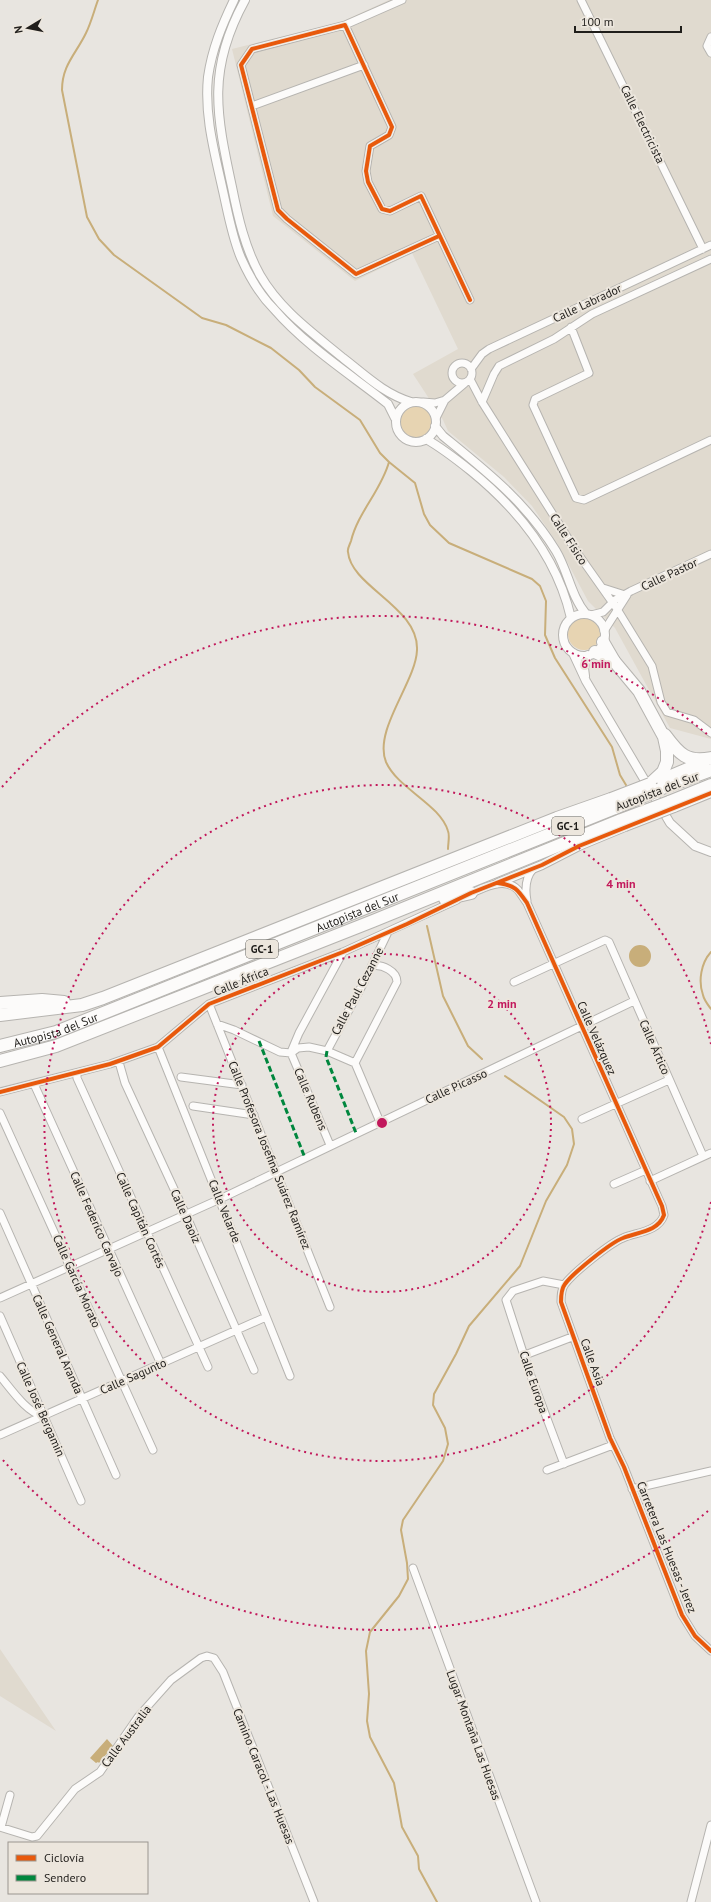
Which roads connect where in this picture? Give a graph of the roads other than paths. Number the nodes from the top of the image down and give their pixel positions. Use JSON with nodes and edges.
{"nodes":[{"id":1,"x":234,"y":0,"type":"edge"},
{"id":2,"x":245,"y":0,"type":"edge"},
{"id":3,"x":402,"y":0,"type":"edge"},
{"id":4,"x":581,"y":0,"type":"edge"},
{"id":5,"x":346,"y":25,"type":"junction"},
{"id":6,"x":711,"y":37,"type":"edge"},
{"id":7,"x":711,"y":54,"type":"edge"},
{"id":8,"x":364,"y":65,"type":"junction"},
{"id":9,"x":252,"y":106,"type":"junction"},
{"id":10,"x":439,"y":236,"type":"junction"},
{"id":11,"x":711,"y":245,"type":"edge"},
{"id":12,"x":703,"y":249,"type":"junction"},
{"id":13,"x":711,"y":259,"type":"edge"},
{"id":14,"x":470,"y":300,"type":"dead end"},
{"id":15,"x":571,"y":327,"type":"junction"},
{"id":16,"x":471,"y":369,"type":"junction"},
{"id":17,"x":454,"y":378,"type":"junction"},
{"id":18,"x":468,"y":381,"type":"junction"},
{"id":19,"x":452,"y":394,"type":"junction"},
{"id":20,"x":445,"y":400,"type":"junction"},
{"id":21,"x":411,"y":402,"type":"junction"},
{"id":22,"x":423,"y":402,"type":"junction"},
{"id":23,"x":482,"y":402,"type":"junction"},
{"id":24,"x":395,"y":418,"type":"junction"},
{"id":25,"x":436,"y":422,"type":"junction"},
{"id":26,"x":426,"y":439,"type":"junction"},
{"id":27,"x":711,"y":440,"type":"edge"},
{"id":28,"x":711,"y":554,"type":"edge"},
{"id":29,"x":602,"y":588,"type":"junction"},
{"id":30,"x":627,"y":594,"type":"junction"},
{"id":31,"x":612,"y":602,"type":"junction"},
{"id":32,"x":617,"y":609,"type":"junction"},
{"id":33,"x":588,"y":614,"type":"junction"},
{"id":34,"x":571,"y":618,"type":"junction"},
{"id":35,"x":603,"y":636,"type":"junction"},
{"id":36,"x":573,"y":652,"type":"junction"},
{"id":37,"x":592,"y":653,"type":"junction"},
{"id":38,"x":614,"y":661,"type":"junction"},
{"id":39,"x":586,"y":681,"type":"junction"},
{"id":40,"x":659,"y":726,"type":"junction"},
{"id":41,"x":711,"y":733,"type":"edge"},
{"id":42,"x":711,"y":759,"type":"edge"},
{"id":43,"x":711,"y":770,"type":"edge"},
{"id":44,"x":654,"y":786,"type":"junction"},
{"id":45,"x":710,"y":791,"type":"edge"},
{"id":46,"x":613,"y":804,"type":"junction"},
{"id":47,"x":623,"y":824,"type":"junction"},
{"id":48,"x":579,"y":846,"type":"junction"},
{"id":49,"x":711,"y":852,"type":"edge"},
{"id":50,"x":532,"y":869,"type":"junction"},
{"id":51,"x":498,"y":883,"type":"junction"},
{"id":52,"x":471,"y":893,"type":"junction"},
{"id":53,"x":445,"y":899,"type":"junction"},
{"id":54,"x":527,"y":903,"type":"junction"},
{"id":55,"x":373,"y":921,"type":"junction"},
{"id":56,"x":388,"y":932,"type":"junction"},
{"id":57,"x":343,"y":952,"type":"junction"},
{"id":58,"x":379,"y":952,"type":"junction"},
{"id":59,"x":553,"y":964,"type":"junction"},
{"id":60,"x":372,"y":966,"type":"junction"},
{"id":61,"x":384,"y":967,"type":"junction"},
{"id":62,"x":514,"y":982,"type":"dead end"},
{"id":63,"x":103,"y":998,"type":"junction"},
{"id":64,"x":634,"y":1001,"type":"junction"},
{"id":65,"x":0,"y":1003,"type":"edge"},
{"id":66,"x":209,"y":1004,"type":"junction"},
{"id":67,"x":0,"y":1015,"type":"edge"},
{"id":68,"x":217,"y":1024,"type":"junction"},
{"id":69,"x":581,"y":1026,"type":"junction"},
{"id":70,"x":0,"y":1046,"type":"edge"},
{"id":71,"x":158,"y":1047,"type":"junction"},
{"id":72,"x":327,"y":1051,"type":"junction"},
{"id":73,"x":291,"y":1053,"type":"junction"},
{"id":74,"x":0,"y":1061,"type":"edge"},
{"id":75,"x":119,"y":1062,"type":"junction"},
{"id":76,"x":355,"y":1062,"type":"junction"},
{"id":77,"x":77,"y":1073,"type":"junction"},
{"id":78,"x":181,"y":1077,"type":"dead end"},
{"id":79,"x":669,"y":1080,"type":"junction"},
{"id":80,"x":34,"y":1084,"type":"junction"},
{"id":81,"x":242,"y":1085,"type":"junction"},
{"id":82,"x":0,"y":1092,"type":"edge"},
{"id":83,"x":616,"y":1103,"type":"junction"},
{"id":84,"x":193,"y":1106,"type":"dead end"},
{"id":85,"x":0,"y":1113,"type":"edge"},
{"id":86,"x":254,"y":1115,"type":"junction"},
{"id":87,"x":582,"y":1119,"type":"dead end"},
{"id":88,"x":380,"y":1122,"type":"junction"},
{"id":89,"x":330,"y":1145,"type":"junction"},
{"id":90,"x":707,"y":1155,"type":"edge"},
{"id":91,"x":646,"y":1170,"type":"junction"},
{"id":92,"x":277,"y":1172,"type":"junction"},
{"id":93,"x":650,"y":1181,"type":"junction"},
{"id":94,"x":614,"y":1184,"type":"dead end"},
{"id":95,"x":220,"y":1199,"type":"junction"},
{"id":96,"x":0,"y":1213,"type":"edge"},
{"id":97,"x":186,"y":1215,"type":"junction"},
{"id":98,"x":147,"y":1233,"type":"junction"},
{"id":99,"x":109,"y":1250,"type":"junction"},
{"id":100,"x":71,"y":1267,"type":"junction"},
{"id":101,"x":32,"y":1284,"type":"junction"},
{"id":102,"x":564,"y":1286,"type":"junction"},
{"id":103,"x":0,"y":1298,"type":"edge"},
{"id":104,"x":330,"y":1307,"type":"dead end"},
{"id":105,"x":0,"y":1316,"type":"edge"},
{"id":106,"x":266,"y":1317,"type":"junction"},
{"id":107,"x":237,"y":1330,"type":"junction"},
{"id":108,"x":572,"y":1337,"type":"junction"},
{"id":109,"x":199,"y":1347,"type":"junction"},
{"id":110,"x":525,"y":1355,"type":"junction"},
{"id":111,"x":161,"y":1364,"type":"junction"},
{"id":112,"x":208,"y":1367,"type":"dead end"},
{"id":113,"x":254,"y":1370,"type":"dead end"},
{"id":114,"x":0,"y":1376,"type":"edge"},
{"id":115,"x":290,"y":1376,"type":"dead end"},
{"id":116,"x":122,"y":1381,"type":"junction"},
{"id":117,"x":35,"y":1396,"type":"junction"},
{"id":118,"x":82,"y":1399,"type":"junction"},
{"id":119,"x":21,"y":1400,"type":"junction"},
{"id":120,"x":28,"y":1408,"type":"junction"},
{"id":121,"x":44,"y":1416,"type":"junction"},
{"id":122,"x":25,"y":1424,"type":"junction"},
{"id":123,"x":0,"y":1435,"type":"edge"},
{"id":124,"x":613,"y":1445,"type":"junction"},
{"id":125,"x":153,"y":1450,"type":"dead end"},
{"id":126,"x":564,"y":1464,"type":"junction"},
{"id":127,"x":547,"y":1470,"type":"dead end"},
{"id":128,"x":711,"y":1471,"type":"edge"},
{"id":129,"x":116,"y":1475,"type":"dead end"},
{"id":130,"x":632,"y":1489,"type":"junction"},
{"id":131,"x":81,"y":1501,"type":"dead end"},
{"id":132,"x":413,"y":1568,"type":"dead end"},
{"id":133,"x":711,"y":1651,"type":"edge"},
{"id":134,"x":207,"y":1656,"type":"joint"},
{"id":135,"x":10,"y":1795,"type":"dead end"},
{"id":136,"x":711,"y":1825,"type":"edge"},
{"id":137,"x":1,"y":1827,"type":"edge"},
{"id":138,"x":314,"y":1902,"type":"edge"},
{"id":139,"x":536,"y":1902,"type":"edge"},
{"id":140,"x":691,"y":1902,"type":"edge"}],
"edges":[{"from":1,"to":24,"type":"street"},
{"from":2,"to":21,"type":"street"},
{"from":3,"to":5,"type":"street"},
{"from":4,"to":12,"type":"street","name":"Calle Electricista"},
{"from":5,"to":8,"type":"street"},
{"from":5,"to":9,"type":"street"},
{"from":6,"to":7,"type":"street"},
{"from":8,"to":9,"type":"street"},
{"from":8,"to":10,"type":"street"},
{"from":9,"to":10,"type":"street"},
{"from":10,"to":14,"type":"street"},
{"from":11,"to":12,"type":"street","name":"Calle Labrador"},
{"from":12,"to":16,"type":"street","name":"Calle Labrador"},
{"from":13,"to":15,"type":"street"},
{"from":15,"to":23,"type":"street"},
{"from":15,"to":27,"type":"street"},
{"from":16,"to":17,"type":"street"},
{"from":16,"to":18,"type":"street"},
{"from":17,"to":18,"type":"street"},
{"from":17,"to":19,"type":"street"},
{"from":18,"to":19,"type":"street"},
{"from":18,"to":23,"type":"street","name":"Calle Físico"},
{"from":19,"to":20,"type":"street"},
{"from":20,"to":22,"type":"street"},
{"from":20,"to":25,"type":"street"},
{"from":21,"to":22,"type":"street"},
{"from":21,"to":24,"type":"street"},
{"from":22,"to":25,"type":"street"},
{"from":23,"to":29,"type":"street","name":"Calle Físico"},
{"from":24,"to":26,"type":"street"},
{"from":25,"to":26,"type":"street"},
{"from":25,"to":33,"type":"street"},
{"from":26,"to":34,"type":"street"},
{"from":28,"to":30,"type":"street","name":"Calle Pastor"},
{"from":29,"to":30,"type":"street"},
{"from":29,"to":31,"type":"street","name":"Calle Físico"},
{"from":30,"to":31,"type":"street","name":"Calle Pastor"},
{"from":30,"to":32,"type":"street","name":"Calle Pastor"},
{"from":31,"to":32,"type":"street","name":"Calle Físico"},
{"from":31,"to":33,"type":"street","name":"Calle Pastor"},
{"from":32,"to":35,"type":"street","name":"Calle Pastor"},
{"from":32,"to":41,"type":"street","name":"Calle Físico"},
{"from":33,"to":34,"type":"street"},
{"from":33,"to":35,"type":"street"},
{"from":34,"to":36,"type":"street"},
{"from":35,"to":37,"type":"street"},
{"from":35,"to":38,"type":"highway"},
{"from":36,"to":37,"type":"street"},
{"from":36,"to":39,"type":"street"},
{"from":37,"to":38,"type":"highway"},
{"from":37,"to":39,"type":"street"},
{"from":38,"to":40,"type":"highway"},
{"from":39,"to":49,"type":"street"},
{"from":40,"to":42,"type":"highway"},
{"from":40,"to":44,"type":"highway"},
{"from":42,"to":44,"type":"highway"},
{"from":43,"to":44,"type":"highway","name":"Autopista del Sur","number":"GC-1"},
{"from":44,"to":46,"type":"highway","name":"Autopista del Sur","number":"GC-1","bridge":true},
{"from":45,"to":47,"type":"highway","name":"Autopista del Sur","number":"GC-1","bridge":true},
{"from":46,"to":63,"type":"highway"},
{"from":46,"to":70,"type":"highway","name":"Autopista del Sur","number":"GC-1"},
{"from":47,"to":48,"type":"street"},
{"from":47,"to":55,"type":"highway","name":"Autopista del Sur","number":"GC-1"},
{"from":48,"to":50,"type":"street"},
{"from":48,"to":53,"type":"highway"},
{"from":50,"to":51,"type":"street"},
{"from":50,"to":54,"type":"street","name":"Calle Velázquez"},
{"from":51,"to":52,"type":"street","name":"Calle África"},
{"from":51,"to":54,"type":"street","name":"Calle Velázquez"},
{"from":52,"to":53,"type":"highway"},
{"from":52,"to":56,"type":"street","name":"Calle África"},
{"from":53,"to":55,"type":"highway"},
{"from":54,"to":59,"type":"street","name":"Calle Velázquez"},
{"from":55,"to":74,"type":"highway","name":"Autopista del Sur","number":"GC-1"},
{"from":56,"to":57,"type":"street","name":"Calle África"},
{"from":56,"to":58,"type":"street","name":"Calle Paul Cezanne"},
{"from":57,"to":66,"type":"street","name":"Calle África"},
{"from":57,"to":73,"type":"street"},
{"from":58,"to":60,"type":"street","name":"Calle Paul Cezanne"},
{"from":58,"to":61,"type":"street"},
{"from":59,"to":62,"type":"street"},
{"from":59,"to":64,"type":"street","name":"Calle Ártico"},
{"from":59,"to":69,"type":"street","name":"Calle Velázquez"},
{"from":60,"to":61,"type":"street"},
{"from":60,"to":72,"type":"street","name":"Calle Paul Cezanne"},
{"from":61,"to":76,"type":"street"},
{"from":63,"to":65,"type":"highway"},
{"from":63,"to":67,"type":"highway"},
{"from":64,"to":69,"type":"street","name":"Calle Picasso"},
{"from":64,"to":79,"type":"street","name":"Calle Ártico"},
{"from":66,"to":68,"type":"street","name":"Calle Profesora Josefina Suárez Ramírez"},
{"from":66,"to":71,"type":"street","name":"Calle África"},
{"from":68,"to":73,"type":"street"},
{"from":68,"to":81,"type":"street","name":"Calle Profesora Josefina Suárez Ramírez"},
{"from":69,"to":83,"type":"street","name":"Calle Velázquez"},
{"from":69,"to":88,"type":"street","name":"Calle Picasso"},
{"from":71,"to":75,"type":"street","name":"Calle África"},
{"from":71,"to":95,"type":"street","name":"Calle Velarde"},
{"from":72,"to":73,"type":"street"},
{"from":72,"to":76,"type":"street"},
{"from":73,"to":89,"type":"street","name":"Calle Rubens"},
{"from":75,"to":77,"type":"street","name":"Calle África"},
{"from":75,"to":97,"type":"street","name":"Calle Daoiz"},
{"from":76,"to":88,"type":"street"},
{"from":77,"to":80,"type":"street","name":"Calle África"},
{"from":77,"to":98,"type":"street","name":"Calle Capitán Cortés"},
{"from":78,"to":81,"type":"street"},
{"from":79,"to":83,"type":"street"},
{"from":79,"to":90,"type":"street","name":"Calle Ártico"},
{"from":80,"to":82,"type":"street","name":"Calle África"},
{"from":80,"to":99,"type":"street","name":"Calle Federico Carvajo"},
{"from":81,"to":86,"type":"street","name":"Calle Profesora Josefina Suárez Ramírez"},
{"from":83,"to":87,"type":"street"},
{"from":83,"to":91,"type":"street","name":"Calle Velázquez"},
{"from":84,"to":86,"type":"street"},
{"from":85,"to":100,"type":"street","name":"Calle García Morato"},
{"from":86,"to":92,"type":"street","name":"Calle Profesora Josefina Suárez Ramírez"},
{"from":88,"to":89,"type":"street","name":"Calle Picasso"},
{"from":89,"to":92,"type":"street","name":"Calle Picasso"},
{"from":90,"to":93,"type":"street"},
{"from":91,"to":93,"type":"street","name":"Calle Velázquez"},
{"from":91,"to":94,"type":"street"},
{"from":92,"to":95,"type":"street","name":"Calle Picasso"},
{"from":92,"to":104,"type":"street","name":"Calle Profesora Josefina Suárez Ramírez"},
{"from":93,"to":102,"type":"street","name":"Calle Velázquez"},
{"from":95,"to":97,"type":"street","name":"Calle Picasso"},
{"from":95,"to":106,"type":"street","name":"Calle Velarde"},
{"from":96,"to":101,"type":"street","name":"Calle General Aranda"},
{"from":97,"to":98,"type":"street","name":"Calle Picasso"},
{"from":97,"to":107,"type":"street","name":"Calle Daoiz"},
{"from":98,"to":99,"type":"street","name":"Calle Picasso"},
{"from":98,"to":109,"type":"street","name":"Calle Capitán Cortés"},
{"from":99,"to":100,"type":"street","name":"Calle Picasso"},
{"from":99,"to":111,"type":"street","name":"Calle Federico Carvajo"},
{"from":100,"to":101,"type":"street","name":"Calle Picasso"},
{"from":100,"to":116,"type":"street","name":"Calle García Morato"},
{"from":101,"to":103,"type":"street","name":"Calle Picasso"},
{"from":101,"to":118,"type":"street","name":"Calle General Aranda"},
{"from":102,"to":108,"type":"street","name":"Calle Asia"},
{"from":102,"to":110,"type":"street","name":"Calle Europa"},
{"from":105,"to":117,"type":"street","name":"Calle José Bergamin"},
{"from":106,"to":107,"type":"street","name":"Calle Sagunto"},
{"from":106,"to":115,"type":"street","name":"Calle Velarde"},
{"from":107,"to":109,"type":"street","name":"Calle Sagunto"},
{"from":107,"to":113,"type":"street","name":"Calle Daoiz"},
{"from":108,"to":110,"type":"street"},
{"from":108,"to":124,"type":"street","name":"Calle Asia"},
{"from":109,"to":111,"type":"street","name":"Calle Sagunto"},
{"from":109,"to":112,"type":"street","name":"Calle Capitán Cortés"},
{"from":110,"to":126,"type":"street","name":"Calle Europa"},
{"from":111,"to":116,"type":"street","name":"Calle Sagunto"},
{"from":114,"to":119,"type":"street"},
{"from":116,"to":118,"type":"street","name":"Calle Sagunto"},
{"from":116,"to":125,"type":"street","name":"Calle García Morato"},
{"from":117,"to":119,"type":"street"},
{"from":117,"to":121,"type":"street","name":"Calle José Bergamin"},
{"from":118,"to":121,"type":"street","name":"Calle Sagunto"},
{"from":118,"to":129,"type":"street","name":"Calle General Aranda"},
{"from":119,"to":120,"type":"street"},
{"from":120,"to":121,"type":"street"},
{"from":120,"to":122,"type":"street"},
{"from":121,"to":122,"type":"street","name":"Calle Sagunto"},
{"from":121,"to":131,"type":"street","name":"Calle José Bergamin"},
{"from":122,"to":123,"type":"street","name":"Calle Sagunto"},
{"from":124,"to":126,"type":"street"},
{"from":124,"to":130,"type":"street","name":"Carretera Las Huesas - Jerez"},
{"from":126,"to":127,"type":"street"},
{"from":128,"to":130,"type":"street"},
{"from":130,"to":133,"type":"street","name":"Carretera Las Huesas - Jerez"},
{"from":132,"to":139,"type":"street","name":"Lugar Montaña Las Huesas"},
{"from":134,"to":137,"type":"street","name":"Calle Australia"},
{"from":134,"to":138,"type":"street","name":"Camino Caracol - Las Huesas"},
{"from":135,"to":137,"type":"street"},
{"from":136,"to":140,"type":"street"}]}
